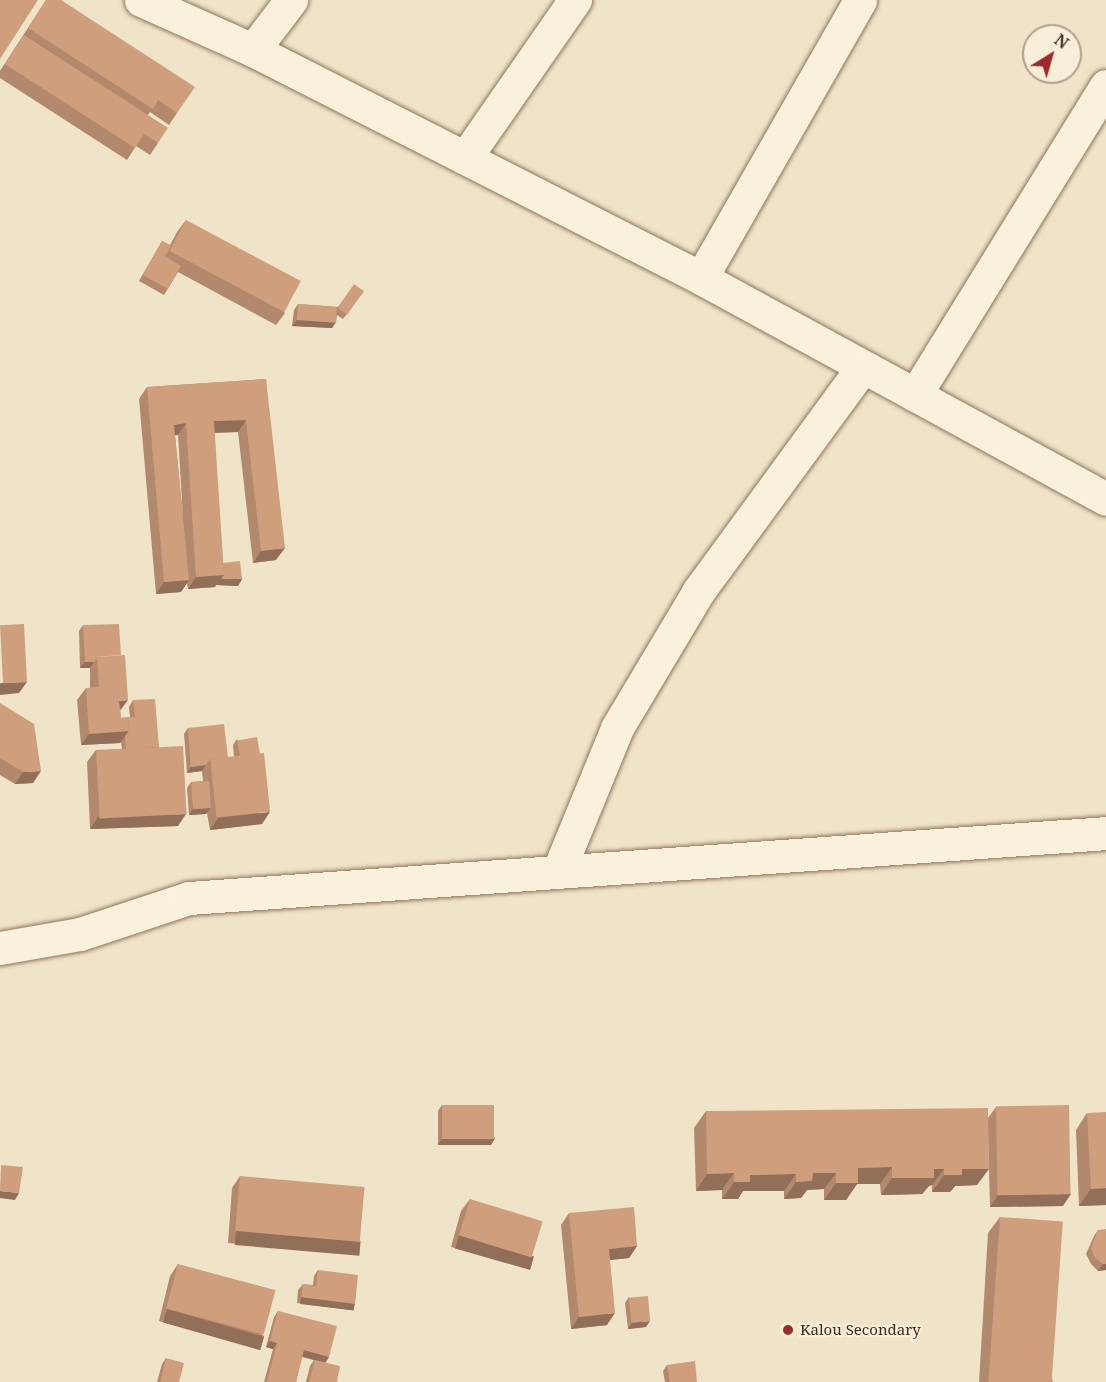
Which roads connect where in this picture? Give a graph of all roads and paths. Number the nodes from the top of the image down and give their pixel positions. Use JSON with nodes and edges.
{"nodes":[{"id":1,"x":141,"y":0,"type":"edge"},
{"id":2,"x":291,"y":0,"type":"edge"},
{"id":3,"x":575,"y":0,"type":"edge"},
{"id":4,"x":860,"y":0,"type":"edge"},
{"id":5,"x":253,"y":50,"type":"junction"},
{"id":6,"x":1106,"y":86,"type":"edge"},
{"id":7,"x":465,"y":158,"type":"junction"},
{"id":8,"x":701,"y":278,"type":"junction"},
{"id":9,"x":862,"y":368,"type":"junction"},
{"id":10,"x":915,"y":395,"type":"junction"},
{"id":11,"x":1106,"y":499,"type":"edge"},
{"id":12,"x":1106,"y":833,"type":"edge"},
{"id":13,"x":558,"y":872,"type":"junction"},
{"id":14,"x":0,"y":948,"type":"edge"}],
"edges":[{"from":1,"to":5,"type":"street"},
{"from":2,"to":5,"type":"street"},
{"from":3,"to":7,"type":"street"},
{"from":4,"to":8,"type":"street"},
{"from":5,"to":7,"type":"street"},
{"from":6,"to":10,"type":"street"},
{"from":7,"to":8,"type":"street"},
{"from":8,"to":9,"type":"street"},
{"from":9,"to":10,"type":"street"},
{"from":9,"to":13,"type":"street"},
{"from":10,"to":11,"type":"street"},
{"from":12,"to":13,"type":"street"},
{"from":13,"to":14,"type":"street"}]}
